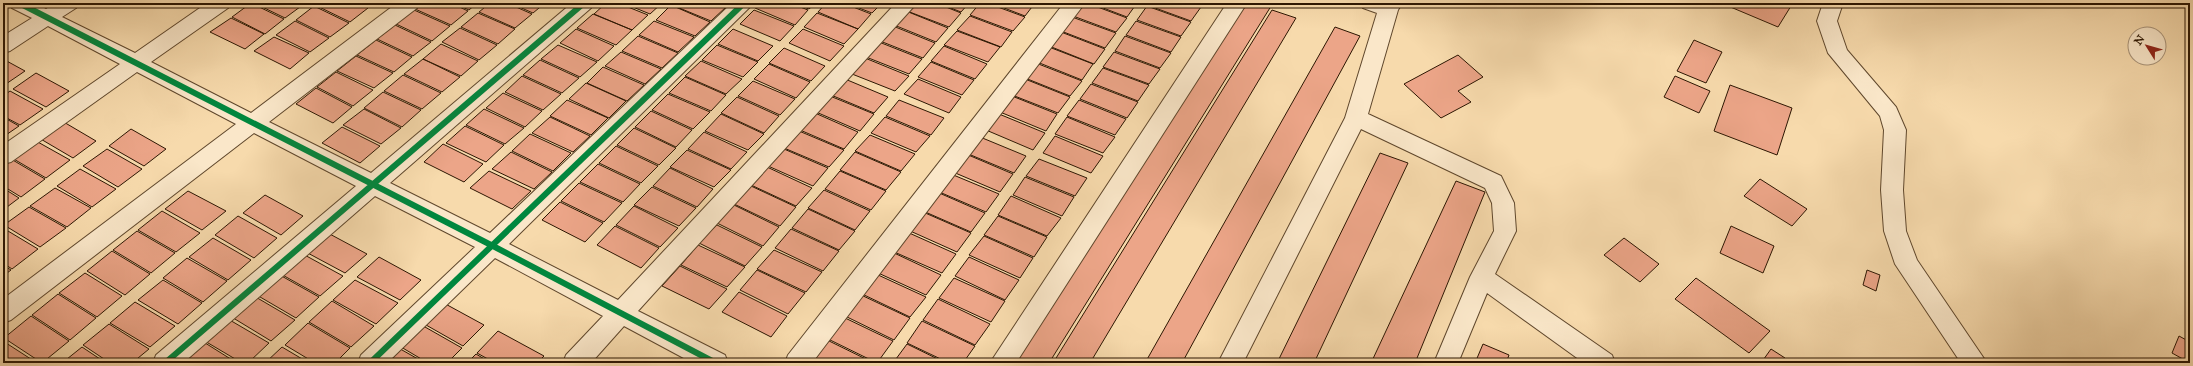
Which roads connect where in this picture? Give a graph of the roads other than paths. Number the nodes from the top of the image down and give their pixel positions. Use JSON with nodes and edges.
{"nodes":[{"id":1,"x":19,"y":3,"type":"edge"},
{"id":2,"x":69,"y":3,"type":"edge"},
{"id":3,"x":221,"y":3,"type":"edge"},
{"id":4,"x":410,"y":3,"type":"edge"},
{"id":5,"x":584,"y":3,"type":"edge"},
{"id":6,"x":744,"y":3,"type":"edge"},
{"id":7,"x":907,"y":3,"type":"edge"},
{"id":8,"x":1075,"y":3,"type":"edge"},
{"id":9,"x":1237,"y":3,"type":"edge"},
{"id":10,"x":1833,"y":3,"type":"edge"},
{"id":11,"x":1383,"y":5,"type":"edge"},
{"id":12,"x":47,"y":18,"type":"junction"},
{"id":13,"x":3,"y":46,"type":"edge"},
{"id":14,"x":134,"y":63,"type":"junction"},
{"id":15,"x":1356,"y":118,"type":"junction"},
{"id":16,"x":252,"y":124,"type":"junction"},
{"id":17,"x":3,"y":156,"type":"edge"},
{"id":18,"x":370,"y":185,"type":"junction"},
{"id":19,"x":493,"y":246,"type":"junction"},
{"id":20,"x":1482,"y":277,"type":"junction"},
{"id":21,"x":3,"y":313,"type":"edge"},
{"id":22,"x":620,"y":314,"type":"junction"},
{"id":23,"x":165,"y":363,"type":"edge"},
{"id":24,"x":370,"y":363,"type":"edge"},
{"id":25,"x":575,"y":363,"type":"edge"},
{"id":26,"x":716,"y":363,"type":"edge"},
{"id":27,"x":797,"y":363,"type":"edge"},
{"id":28,"x":1002,"y":363,"type":"edge"},
{"id":29,"x":1230,"y":363,"type":"edge"},
{"id":30,"x":1446,"y":363,"type":"edge"},
{"id":31,"x":1603,"y":363,"type":"edge"},
{"id":32,"x":1975,"y":363,"type":"edge"}],
"edges":[{"from":1,"to":12,"type":"street"},
{"from":2,"to":12,"type":"street"},
{"from":3,"to":14,"type":"street"},
{"from":4,"to":16,"type":"street"},
{"from":5,"to":18,"type":"street"},
{"from":6,"to":19,"type":"street"},
{"from":7,"to":22,"type":"street"},
{"from":8,"to":27,"type":"street"},
{"from":9,"to":28,"type":"street"},
{"from":10,"to":32,"type":"street"},
{"from":11,"to":15,"type":"street"},
{"from":12,"to":13,"type":"street"},
{"from":12,"to":14,"type":"street"},
{"from":14,"to":16,"type":"street"},
{"from":14,"to":17,"type":"street"},
{"from":15,"to":20,"type":"street"},
{"from":15,"to":29,"type":"street"},
{"from":16,"to":18,"type":"street"},
{"from":16,"to":21,"type":"street"},
{"from":18,"to":19,"type":"street"},
{"from":18,"to":23,"type":"street"},
{"from":19,"to":22,"type":"street"},
{"from":19,"to":24,"type":"street"},
{"from":20,"to":30,"type":"street"},
{"from":20,"to":31,"type":"street"},
{"from":22,"to":25,"type":"street"},
{"from":22,"to":26,"type":"street"}]}
